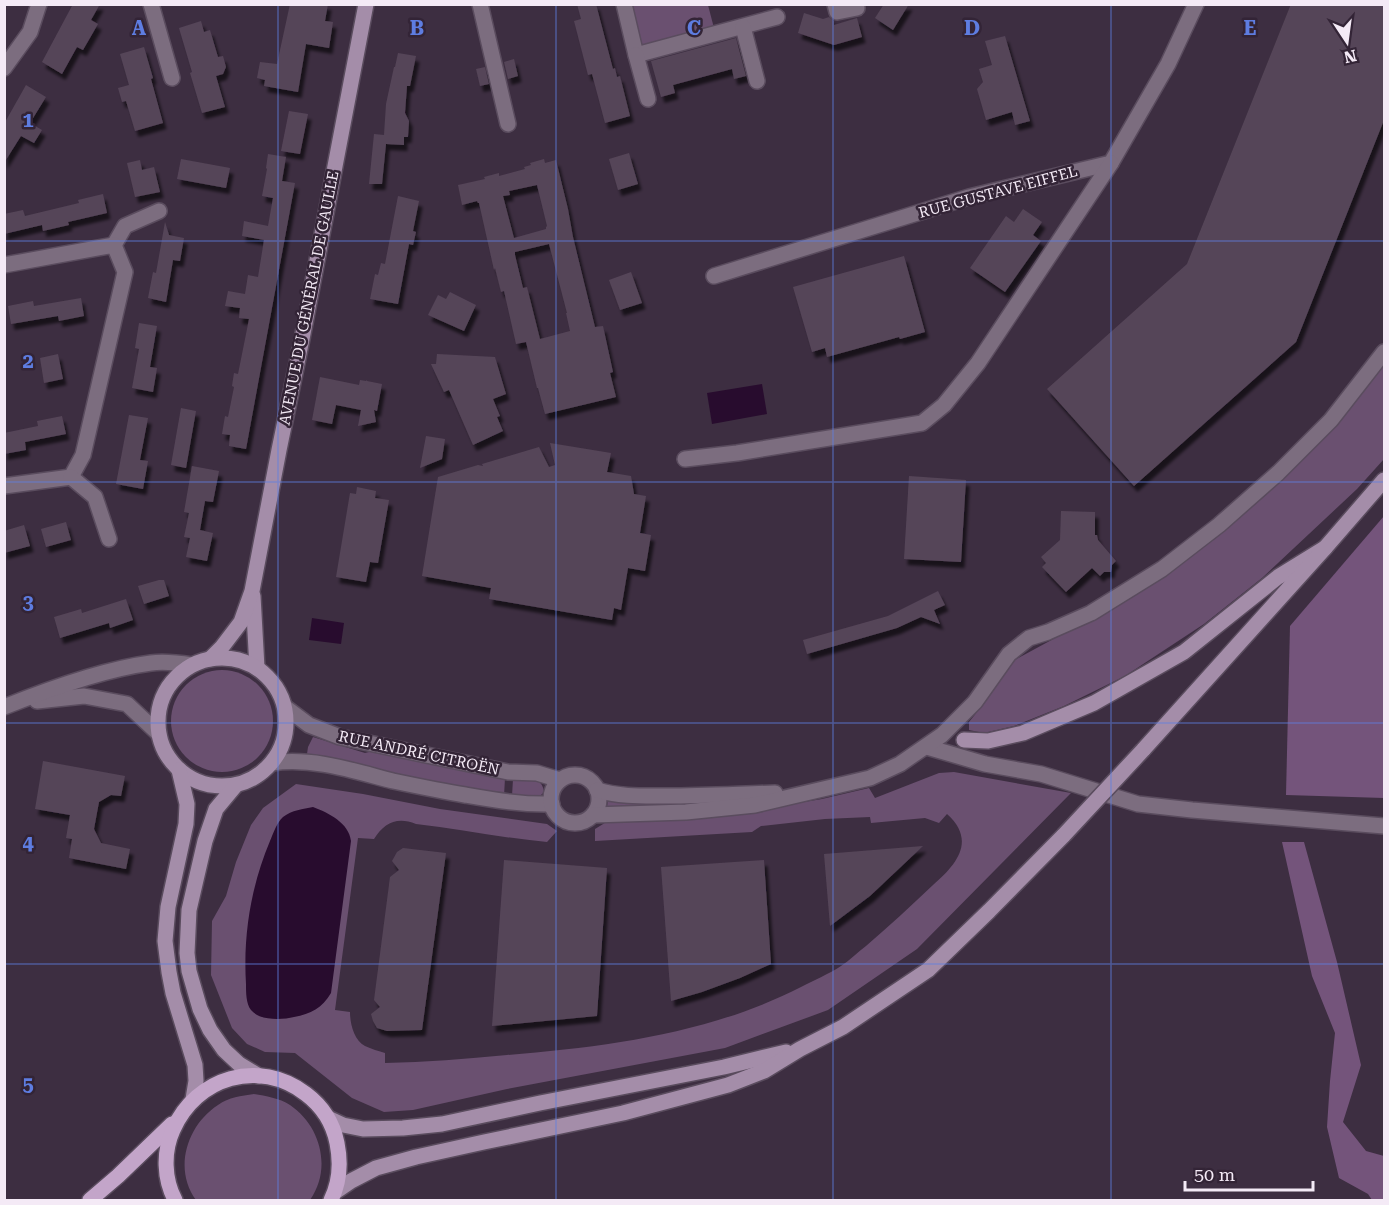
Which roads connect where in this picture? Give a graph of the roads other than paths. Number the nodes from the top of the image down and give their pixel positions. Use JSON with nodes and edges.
{"nodes":[{"id":1,"x":39,"y":4,"type":"edge"},
{"id":2,"x":152,"y":4,"type":"edge"},
{"id":3,"x":366,"y":4,"type":"edge"},
{"id":4,"x":480,"y":4,"type":"edge"},
{"id":5,"x":624,"y":4,"type":"edge"},
{"id":6,"x":835,"y":4,"type":"edge"},
{"id":7,"x":856,"y":4,"type":"edge"},
{"id":8,"x":1196,"y":4,"type":"edge"},
{"id":9,"x":777,"y":16,"type":"dead end"},
{"id":10,"x":743,"y":27,"type":"junction"},
{"id":11,"x":636,"y":55,"type":"junction"},
{"id":12,"x":4,"y":68,"type":"edge"},
{"id":13,"x":172,"y":78,"type":"dead end"},
{"id":14,"x":757,"y":81,"type":"dead end"},
{"id":15,"x":648,"y":99,"type":"dead end"},
{"id":16,"x":508,"y":124,"type":"dead end"},
{"id":17,"x":1111,"y":163,"type":"junction"},
{"id":18,"x":159,"y":211,"type":"dead end"},
{"id":19,"x":114,"y":245,"type":"junction"},
{"id":20,"x":4,"y":265,"type":"edge"},
{"id":21,"x":714,"y":276,"type":"dead end"},
{"id":22,"x":1384,"y":352,"type":"edge"},
{"id":23,"x":685,"y":459,"type":"dead end"},
{"id":24,"x":71,"y":477,"type":"junction"},
{"id":25,"x":1384,"y":480,"type":"edge"},
{"id":26,"x":4,"y":486,"type":"edge"},
{"id":27,"x":109,"y":539,"type":"dead end"},
{"id":28,"x":1325,"y":548,"type":"junction"},
{"id":29,"x":252,"y":591,"type":"junction"},
{"id":30,"x":210,"y":659,"type":"junction"},
{"id":31,"x":192,"y":665,"type":"junction"},
{"id":32,"x":257,"y":668,"type":"junction"},
{"id":33,"x":285,"y":707,"type":"junction"},
{"id":34,"x":4,"y":708,"type":"edge"},
{"id":35,"x":159,"y":734,"type":"junction"},
{"id":36,"x":942,"y":735,"type":"junction"},
{"id":37,"x":964,"y":740,"type":"junction"},
{"id":38,"x":927,"y":747,"type":"junction"},
{"id":39,"x":272,"y":763,"type":"junction"},
{"id":40,"x":985,"y":764,"type":"junction"},
{"id":41,"x":179,"y":770,"type":"junction"},
{"id":42,"x":560,"y":780,"type":"junction"},
{"id":43,"x":236,"y":785,"type":"junction"},
{"id":44,"x":597,"y":789,"type":"junction"},
{"id":45,"x":805,"y":792,"type":"junction"},
{"id":46,"x":552,"y":804,"type":"junction"},
{"id":47,"x":593,"y":815,"type":"junction"},
{"id":48,"x":1384,"y":825,"type":"edge"},
{"id":49,"x":800,"y":1049,"type":"junction"},
{"id":50,"x":259,"y":1076,"type":"junction"},
{"id":51,"x":193,"y":1100,"type":"junction"},
{"id":52,"x":178,"y":1118,"type":"junction"},
{"id":53,"x":328,"y":1118,"type":"junction"},
{"id":54,"x":333,"y":1196,"type":"edge"},
{"id":55,"x":90,"y":1200,"type":"edge"},
{"id":56,"x":174,"y":1200,"type":"edge"}],
"edges":[{"from":1,"to":12,"type":"street"},
{"from":2,"to":13,"type":"street"},
{"from":3,"to":29,"type":"main road","name":"AVENUE DU GÉNÉRAL DE GAULLE"},
{"from":4,"to":16,"type":"street"},
{"from":5,"to":11,"type":"street"},
{"from":6,"to":7,"type":"street"},
{"from":8,"to":17,"type":"street"},
{"from":9,"to":10,"type":"street"},
{"from":10,"to":11,"type":"street"},
{"from":10,"to":14,"type":"street"},
{"from":11,"to":15,"type":"street"},
{"from":17,"to":21,"type":"street","name":"RUE GUSTAVE EIFFEL"},
{"from":17,"to":23,"type":"street"},
{"from":18,"to":19,"type":"street"},
{"from":19,"to":20,"type":"street"},
{"from":19,"to":24,"type":"street"},
{"from":22,"to":36,"type":"street"},
{"from":24,"to":26,"type":"street"},
{"from":24,"to":27,"type":"street"},
{"from":25,"to":28,"type":"main road"},
{"from":28,"to":37,"type":"main road"},
{"from":28,"to":49,"type":"main road","bridge":true},
{"from":29,"to":30,"type":"main road","name":"AVENUE DU GÉNÉRAL DE GAULLE"},
{"from":29,"to":32,"type":"main road","name":"AVENUE DU GÉNÉRAL DE GAULLE"},
{"from":30,"to":31,"type":"main road"},
{"from":30,"to":32,"type":"main road"},
{"from":31,"to":34,"type":"street"},
{"from":31,"to":35,"type":"main road"},
{"from":32,"to":33,"type":"main road"},
{"from":33,"to":39,"type":"main road"},
{"from":33,"to":42,"type":"street","name":"RUE ANDRÉ CITROËN"},
{"from":34,"to":35,"type":"street"},
{"from":35,"to":41,"type":"main road"},
{"from":36,"to":37,"type":"street"},
{"from":36,"to":38,"type":"street"},
{"from":37,"to":40,"type":"street"},
{"from":38,"to":40,"type":"street"},
{"from":38,"to":45,"type":"street"},
{"from":39,"to":43,"type":"main road"},
{"from":39,"to":46,"type":"street","name":"RUE ANDRÉ CITROËN"},
{"from":40,"to":48,"type":"street"},
{"from":41,"to":43,"type":"main road"},
{"from":41,"to":51,"type":"main road"},
{"from":42,"to":44,"type":"street"},
{"from":42,"to":46,"type":"street"},
{"from":43,"to":50,"type":"main road"},
{"from":44,"to":45,"type":"street"},
{"from":44,"to":47,"type":"street"},
{"from":45,"to":47,"type":"street"},
{"from":46,"to":47,"type":"street"},
{"from":49,"to":53,"type":"main road"},
{"from":49,"to":54,"type":"main road"},
{"from":50,"to":51,"type":"main road"},
{"from":50,"to":53,"type":"main road"},
{"from":51,"to":52,"type":"main road"},
{"from":52,"to":55,"type":"main road"},
{"from":52,"to":56,"type":"main road"},
{"from":53,"to":54,"type":"main road"}]}
